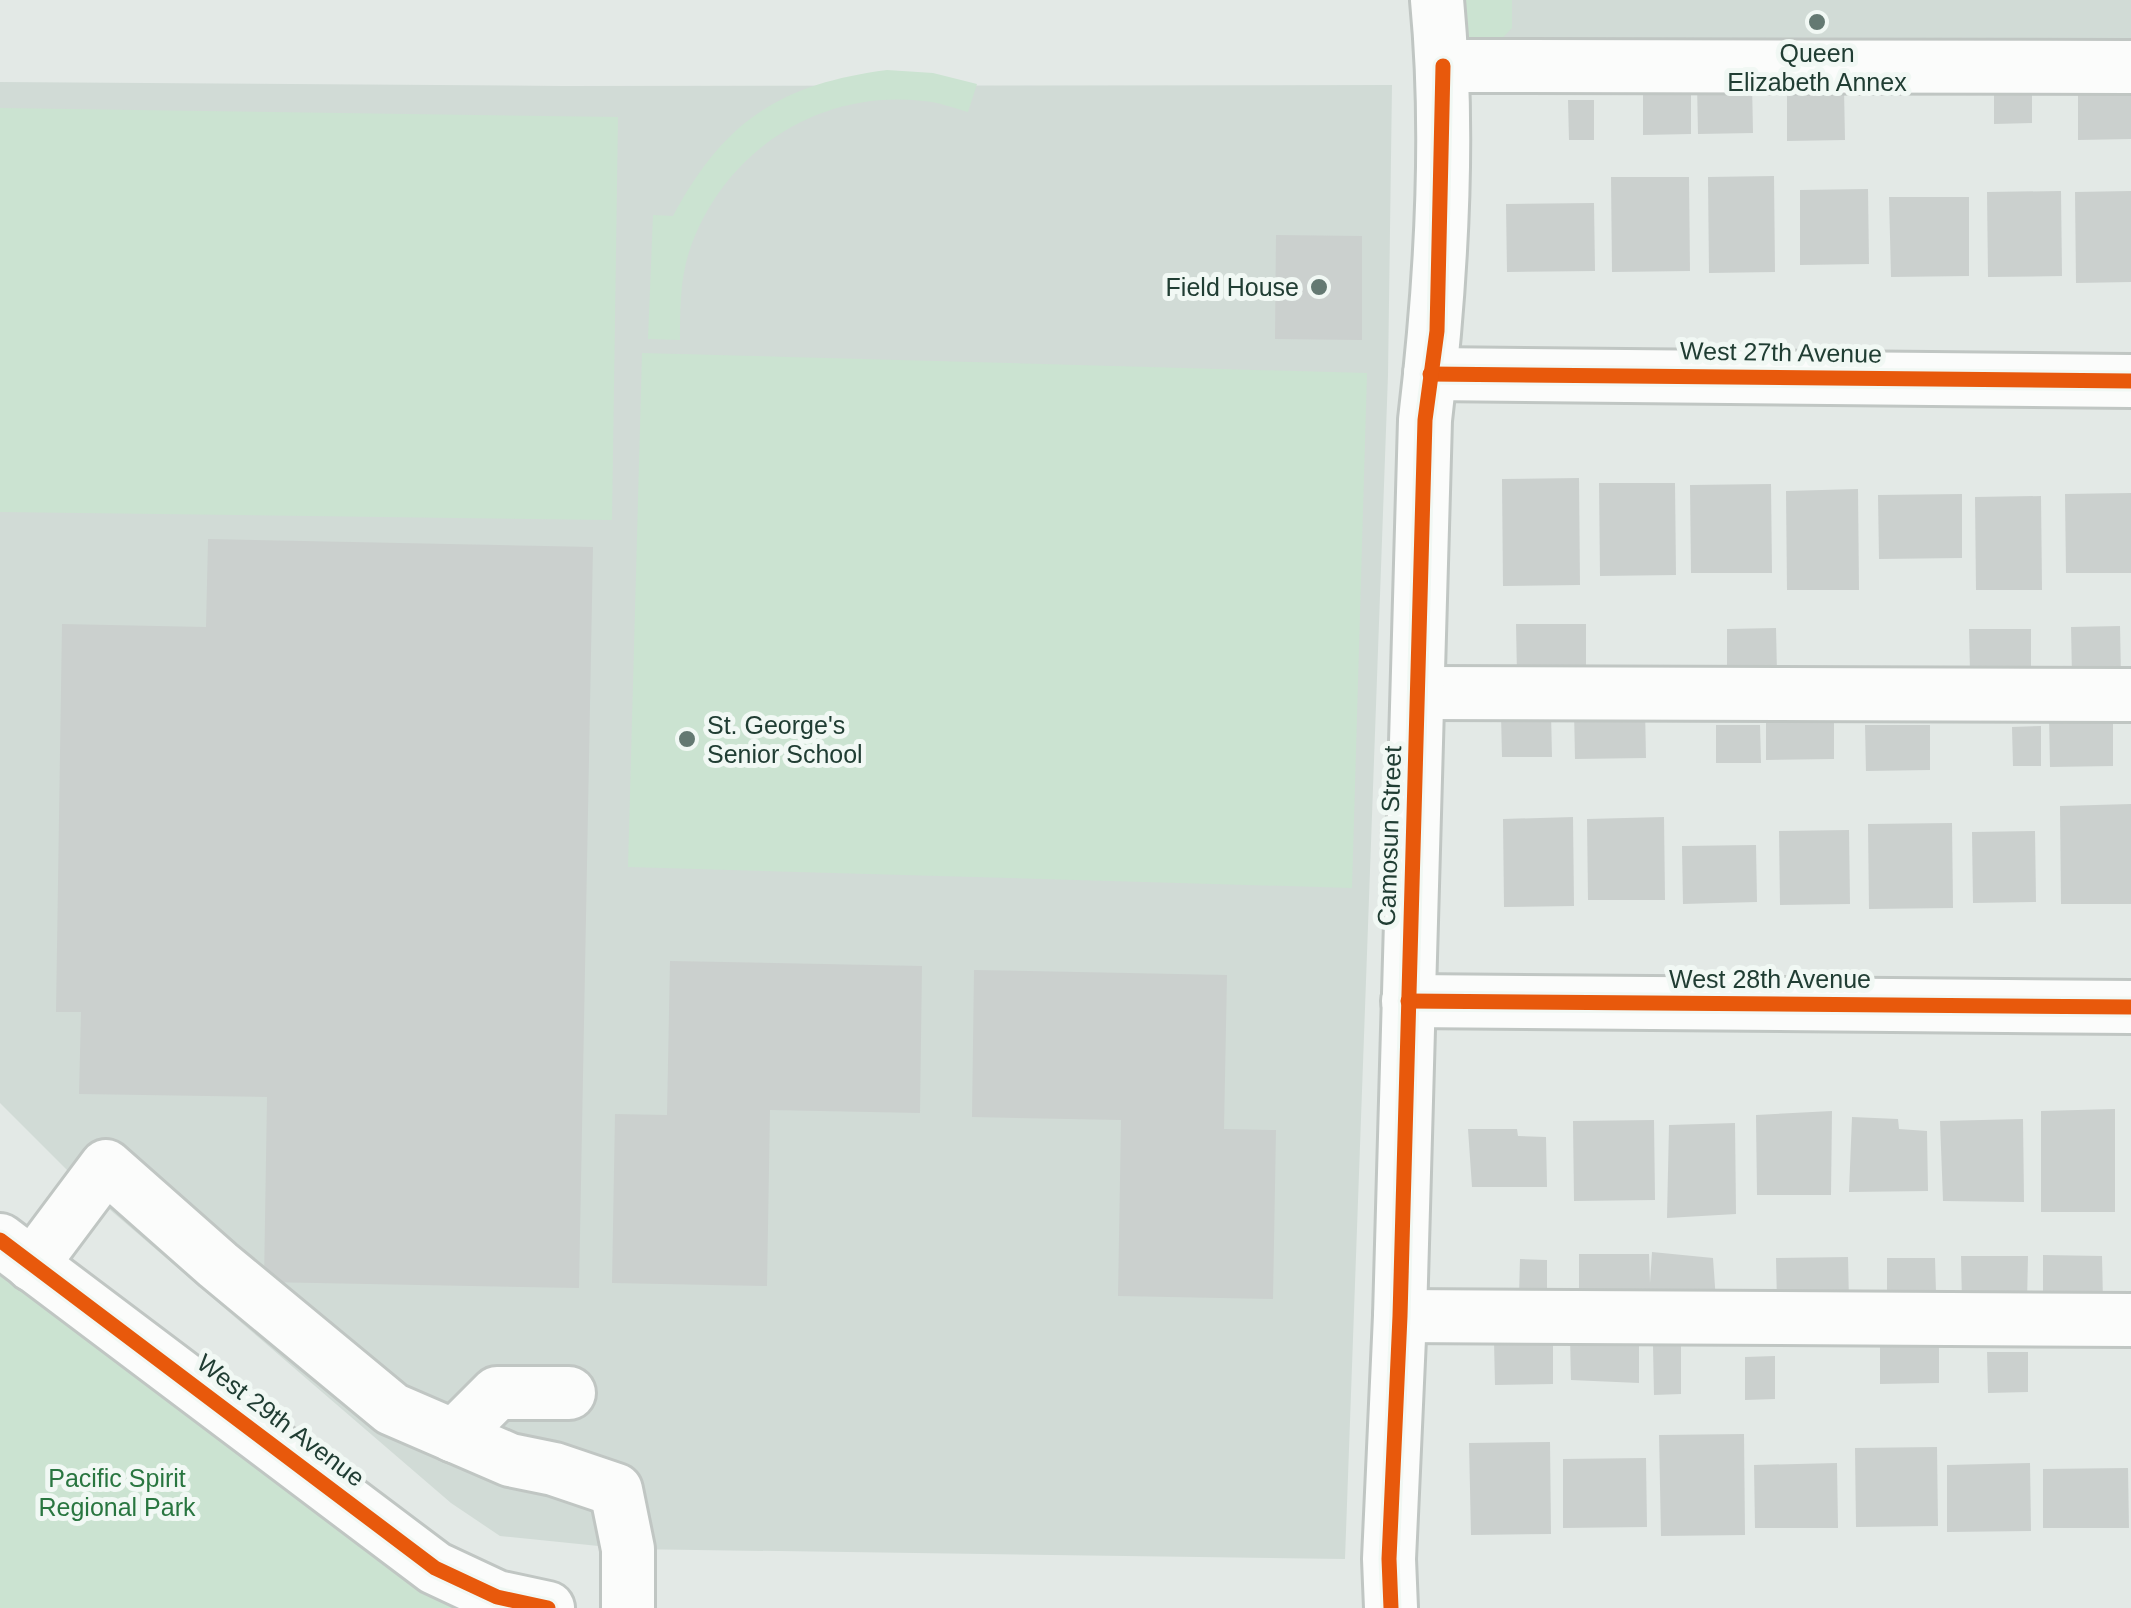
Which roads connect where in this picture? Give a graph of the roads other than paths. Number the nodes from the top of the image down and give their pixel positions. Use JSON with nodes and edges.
{"nodes":[{"id":1,"x":1437,"y":0,"type":"edge"},
{"id":2,"x":1444,"y":66,"type":"junction"},
{"id":3,"x":2131,"y":68,"type":"edge"},
{"id":4,"x":1430,"y":374,"type":"junction"},
{"id":5,"x":2131,"y":380,"type":"edge"},
{"id":6,"x":1418,"y":693,"type":"junction"},
{"id":7,"x":2131,"y":695,"type":"edge"},
{"id":8,"x":1408,"y":1001,"type":"junction"},
{"id":9,"x":2131,"y":1007,"type":"edge"},
{"id":10,"x":16,"y":1252,"type":"edge"},
{"id":11,"x":1400,"y":1316,"type":"junction"},
{"id":12,"x":2131,"y":1320,"type":"edge"},
{"id":13,"x":569,"y":1393,"type":"dead end"},
{"id":14,"x":454,"y":1436,"type":"junction"},
{"id":15,"x":548,"y":1608,"type":"edge"},
{"id":16,"x":628,"y":1608,"type":"edge"},
{"id":17,"x":1391,"y":1608,"type":"edge"}],
"edges":[{"from":1,"to":2,"type":"street","name":"Camosun Street"},
{"from":2,"to":3,"type":"street"},
{"from":2,"to":4,"type":"street","name":"Camosun Street"},
{"from":4,"to":5,"type":"street","name":"West 27th Avenue"},
{"from":4,"to":6,"type":"street","name":"Camosun Street"},
{"from":6,"to":7,"type":"street"},
{"from":6,"to":8,"type":"street","name":"Camosun Street"},
{"from":8,"to":9,"type":"street","name":"West 28th Avenue"},
{"from":8,"to":11,"type":"street","name":"Camosun Street"},
{"from":10,"to":14,"type":"street"},
{"from":10,"to":15,"type":"street","name":"West 29th Avenue"},
{"from":11,"to":12,"type":"street"},
{"from":11,"to":17,"type":"street","name":"Camosun Street"},
{"from":13,"to":14,"type":"street"},
{"from":14,"to":16,"type":"street"}]}
